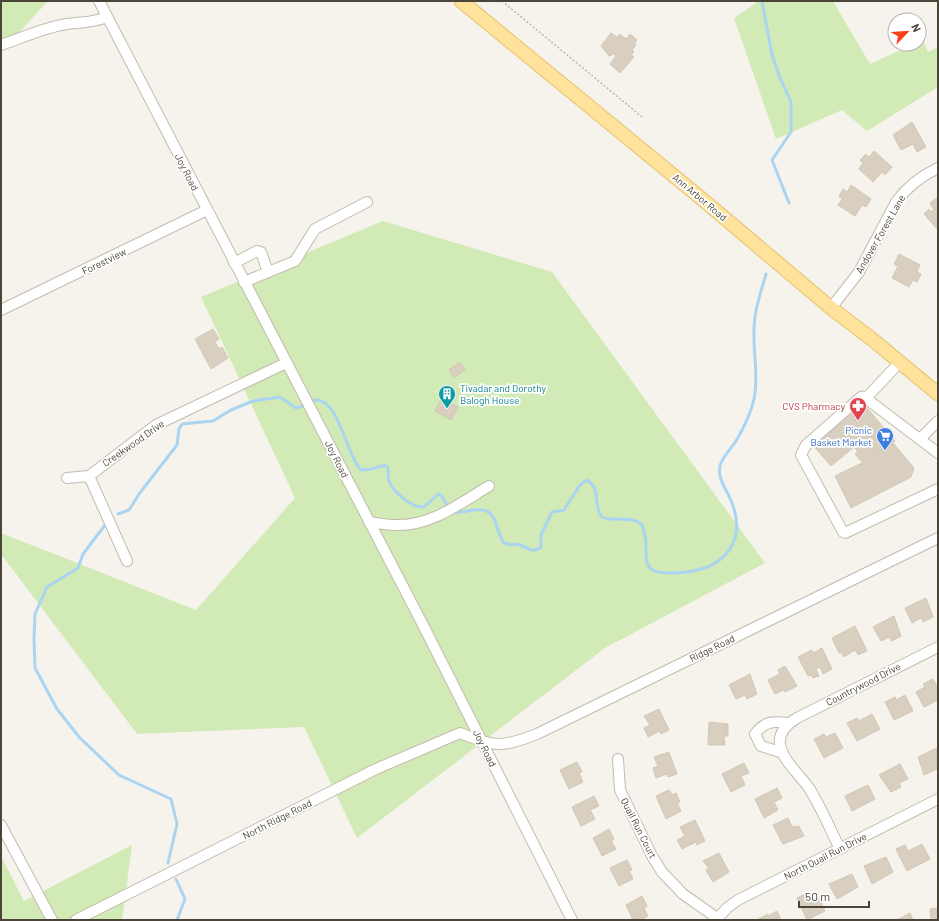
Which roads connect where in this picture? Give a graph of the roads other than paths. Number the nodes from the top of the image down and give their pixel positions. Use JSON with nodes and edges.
{"nodes":[{"id":1,"x":99,"y":1,"type":"edge"},
{"id":2,"x":461,"y":1,"type":"edge"},
{"id":3,"x":107,"y":17,"type":"junction"},
{"id":4,"x":1,"y":45,"type":"edge"},
{"id":5,"x":938,"y":168,"type":"edge"},
{"id":6,"x":367,"y":202,"type":"dead end"},
{"id":7,"x":207,"y":210,"type":"junction"},
{"id":8,"x":234,"y":263,"type":"junction"},
{"id":9,"x":268,"y":272,"type":"junction"},
{"id":10,"x":244,"y":282,"type":"junction"},
{"id":11,"x":830,"y":308,"type":"junction"},
{"id":12,"x":1,"y":310,"type":"edge"},
{"id":13,"x":900,"y":362,"type":"junction"},
{"id":14,"x":286,"y":363,"type":"junction"},
{"id":15,"x":938,"y":394,"type":"edge"},
{"id":16,"x":868,"y":396,"type":"junction"},
{"id":17,"x":938,"y":421,"type":"edge"},
{"id":18,"x":920,"y":439,"type":"junction"},
{"id":19,"x":938,"y":453,"type":"edge"},
{"id":20,"x":89,"y":476,"type":"junction"},
{"id":21,"x":67,"y":478,"type":"dead end"},
{"id":22,"x":489,"y":486,"type":"dead end"},
{"id":23,"x":938,"y":489,"type":"edge"},
{"id":24,"x":370,"y":522,"type":"junction"},
{"id":25,"x":938,"y":538,"type":"edge"},
{"id":26,"x":127,"y":562,"type":"dead end"},
{"id":27,"x":938,"y":647,"type":"edge"},
{"id":28,"x":788,"y":723,"type":"junction"},
{"id":29,"x":482,"y":742,"type":"junction"},
{"id":30,"x":783,"y":753,"type":"junction"},
{"id":31,"x":618,"y":759,"type":"dead end"},
{"id":32,"x":938,"y":799,"type":"edge"},
{"id":33,"x":1,"y":825,"type":"edge"},
{"id":34,"x":840,"y":849,"type":"junction"},
{"id":35,"x":717,"y":919,"type":"edge"},
{"id":36,"x":52,"y":920,"type":"edge"},
{"id":37,"x":76,"y":920,"type":"edge"},
{"id":38,"x":572,"y":920,"type":"edge"}],
"edges":[{"from":1,"to":3,"type":"street","name":"Joy Road"},
{"from":2,"to":11,"type":"main road","name":"Ann Arbor Road"},
{"from":3,"to":4,"type":"street"},
{"from":3,"to":7,"type":"street","name":"Joy Road"},
{"from":5,"to":11,"type":"street","name":"Andover Forest Lane"},
{"from":6,"to":9,"type":"street"},
{"from":7,"to":8,"type":"street","name":"Joy Road"},
{"from":7,"to":12,"type":"street","name":"Forestview"},
{"from":8,"to":9,"type":"street"},
{"from":8,"to":10,"type":"street","name":"Joy Road"},
{"from":9,"to":10,"type":"street"},
{"from":10,"to":14,"type":"street","name":"Joy Road"},
{"from":11,"to":13,"type":"main road","name":"Ann Arbor Road"},
{"from":13,"to":15,"type":"main road","name":"Ann Arbor Road"},
{"from":13,"to":16,"type":"street"},
{"from":14,"to":20,"type":"street","name":"Creekwood Drive"},
{"from":14,"to":24,"type":"street","name":"Joy Road"},
{"from":16,"to":18,"type":"street"},
{"from":16,"to":23,"type":"street"},
{"from":17,"to":18,"type":"street"},
{"from":18,"to":19,"type":"street"},
{"from":20,"to":21,"type":"street"},
{"from":20,"to":26,"type":"street"},
{"from":22,"to":24,"type":"street"},
{"from":24,"to":29,"type":"street","name":"Joy Road"},
{"from":25,"to":29,"type":"street","name":"Ridge Road"},
{"from":27,"to":28,"type":"street","name":"Countrywood Drive"},
{"from":28,"to":30,"type":"street"},
{"from":28,"to":30,"type":"street","name":"Countrywood Drive"},
{"from":29,"to":37,"type":"street","name":"North Ridge Road"},
{"from":29,"to":38,"type":"street","name":"Joy Road"},
{"from":30,"to":34,"type":"street"},
{"from":31,"to":35,"type":"street","name":"Quail Run Court"},
{"from":32,"to":34,"type":"street","name":"North Quail Run Drive"},
{"from":33,"to":36,"type":"street"},
{"from":34,"to":35,"type":"street","name":"North Quail Run Drive"}]}
